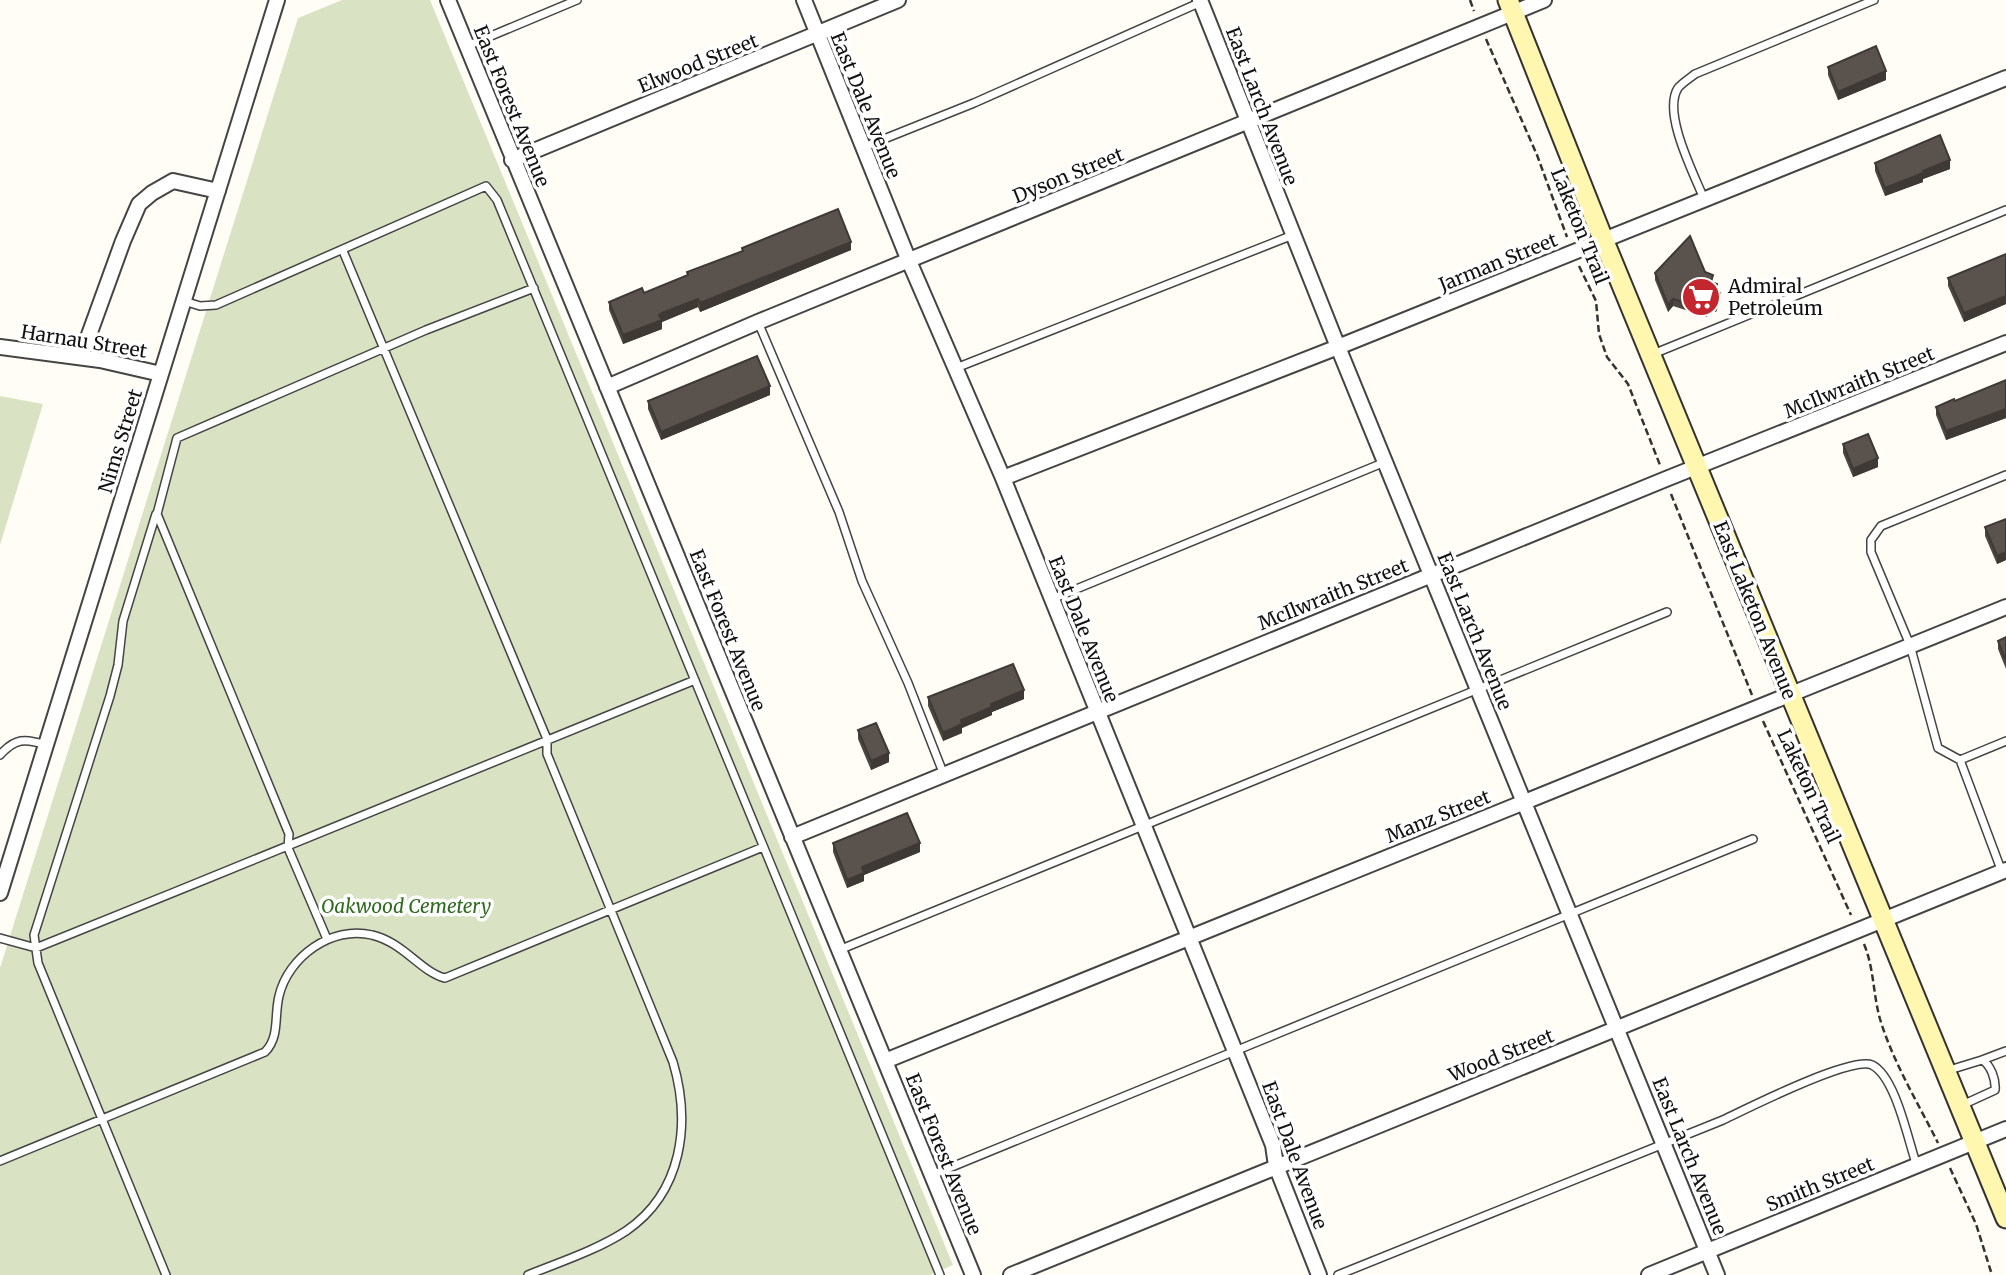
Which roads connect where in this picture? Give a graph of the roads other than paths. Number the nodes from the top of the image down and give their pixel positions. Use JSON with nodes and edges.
{"nodes":[{"id":1,"x":277,"y":0,"type":"edge"},
{"id":2,"x":448,"y":0,"type":"edge"},
{"id":3,"x":577,"y":0,"type":"edge"},
{"id":4,"x":804,"y":0,"type":"edge"},
{"id":5,"x":898,"y":0,"type":"edge"},
{"id":6,"x":1544,"y":0,"type":"edge"},
{"id":7,"x":1874,"y":0,"type":"edge"},
{"id":8,"x":1201,"y":1,"type":"edge"},
{"id":9,"x":1510,"y":6,"type":"edge"},
{"id":10,"x":817,"y":34,"type":"junction"},
{"id":11,"x":466,"y":46,"type":"junction"},
{"id":12,"x":2006,"y":78,"type":"edge"},
{"id":13,"x":1248,"y":122,"type":"junction"},
{"id":14,"x":863,"y":148,"type":"junction"},
{"id":15,"x":512,"y":159,"type":"junction"},
{"id":16,"x":218,"y":191,"type":"junction"},
{"id":17,"x":1704,"y":199,"type":"junction"},
{"id":18,"x":2006,"y":210,"type":"edge"},
{"id":19,"x":1293,"y":235,"type":"junction"},
{"id":20,"x":1604,"y":239,"type":"junction"},
{"id":21,"x":343,"y":251,"type":"junction"},
{"id":22,"x":909,"y":261,"type":"junction"},
{"id":23,"x":534,"y":288,"type":"junction"},
{"id":24,"x":183,"y":301,"type":"junction"},
{"id":25,"x":758,"y":322,"type":"junction"},
{"id":26,"x":2006,"y":343,"type":"edge"},
{"id":27,"x":0,"y":347,"type":"edge"},
{"id":28,"x":385,"y":348,"type":"junction"},
{"id":29,"x":1338,"y":348,"type":"junction"},
{"id":30,"x":1651,"y":355,"type":"junction"},
{"id":31,"x":81,"y":357,"type":"junction"},
{"id":32,"x":956,"y":368,"type":"junction"},
{"id":33,"x":161,"y":374,"type":"junction"},
{"id":34,"x":607,"y":387,"type":"junction"},
{"id":35,"x":1385,"y":462,"type":"junction"},
{"id":36,"x":1697,"y":468,"type":"junction"},
{"id":37,"x":2006,"y":475,"type":"edge"},
{"id":38,"x":1003,"y":478,"type":"junction"},
{"id":39,"x":157,"y":514,"type":"junction"},
{"id":40,"x":1431,"y":575,"type":"junction"},
{"id":41,"x":1052,"y":600,"type":"junction"},
{"id":42,"x":2006,"y":607,"type":"edge"},
{"id":43,"x":1667,"y":612,"type":"dead end"},
{"id":44,"x":1910,"y":645,"type":"junction"},
{"id":45,"x":695,"y":680,"type":"junction"},
{"id":46,"x":1478,"y":691,"type":"junction"},
{"id":47,"x":1790,"y":694,"type":"junction"},
{"id":48,"x":1097,"y":711,"type":"junction"},
{"id":49,"x":547,"y":739,"type":"junction"},
{"id":50,"x":2006,"y":741,"type":"edge"},
{"id":51,"x":46,"y":745,"type":"junction"},
{"id":52,"x":0,"y":755,"type":"edge"},
{"id":53,"x":1960,"y":760,"type":"junction"},
{"id":54,"x":944,"y":775,"type":"junction"},
{"id":55,"x":1523,"y":802,"type":"junction"},
{"id":56,"x":1143,"y":825,"type":"junction"},
{"id":57,"x":792,"y":836,"type":"junction"},
{"id":58,"x":1753,"y":839,"type":"dead end"},
{"id":59,"x":763,"y":847,"type":"junction"},
{"id":60,"x":288,"y":848,"type":"junction"},
{"id":61,"x":2004,"y":871,"type":"edge"},
{"id":62,"x":0,"y":893,"type":"edge"},
{"id":63,"x":612,"y":910,"type":"junction"},
{"id":64,"x":1569,"y":914,"type":"junction"},
{"id":65,"x":1884,"y":920,"type":"junction"},
{"id":66,"x":1188,"y":937,"type":"junction"},
{"id":67,"x":0,"y":938,"type":"edge"},
{"id":68,"x":327,"y":939,"type":"junction"},
{"id":69,"x":36,"y":948,"type":"junction"},
{"id":70,"x":839,"y":950,"type":"junction"},
{"id":71,"x":1616,"y":1029,"type":"junction"},
{"id":72,"x":1235,"y":1051,"type":"junction"},
{"id":73,"x":2006,"y":1051,"type":"edge"},
{"id":74,"x":1982,"y":1060,"type":"junction"},
{"id":75,"x":885,"y":1061,"type":"junction"},
{"id":76,"x":1946,"y":1071,"type":"junction"},
{"id":77,"x":1960,"y":1106,"type":"junction"},
{"id":78,"x":103,"y":1118,"type":"junction"},
{"id":79,"x":2006,"y":1129,"type":"edge"},
{"id":80,"x":1974,"y":1142,"type":"junction"},
{"id":81,"x":1664,"y":1143,"type":"junction"},
{"id":82,"x":0,"y":1161,"type":"edge"},
{"id":83,"x":1276,"y":1166,"type":"junction"},
{"id":84,"x":1917,"y":1166,"type":"junction"},
{"id":85,"x":932,"y":1175,"type":"junction"},
{"id":86,"x":2006,"y":1218,"type":"edge"},
{"id":87,"x":1708,"y":1251,"type":"junction"},
{"id":88,"x":166,"y":1275,"type":"edge"},
{"id":89,"x":528,"y":1275,"type":"edge"},
{"id":90,"x":940,"y":1275,"type":"edge"},
{"id":91,"x":973,"y":1275,"type":"edge"},
{"id":92,"x":1011,"y":1275,"type":"edge"},
{"id":93,"x":1319,"y":1275,"type":"edge"},
{"id":94,"x":1338,"y":1275,"type":"edge"},
{"id":95,"x":1649,"y":1275,"type":"edge"},
{"id":96,"x":1717,"y":1275,"type":"edge"}],
"edges":[{"from":1,"to":16,"type":"street","name":"Nims Street"},
{"from":2,"to":11,"type":"street","name":"East Forest Avenue"},
{"from":3,"to":11,"type":"lane"},
{"from":4,"to":10,"type":"street","name":"East Dale Avenue"},
{"from":5,"to":10,"type":"street","name":"Elwood Street"},
{"from":6,"to":9,"type":"street","name":"Dyson Street"},
{"from":7,"to":17,"type":"lane"},
{"from":8,"to":13,"type":"street","name":"East Larch Avenue"},
{"from":8,"to":14,"type":"lane"},
{"from":9,"to":13,"type":"street","name":"Dyson Street"},
{"from":9,"to":20,"type":"main road","name":"East Laketon Avenue"},
{"from":10,"to":14,"type":"street","name":"East Dale Avenue"},
{"from":10,"to":15,"type":"street","name":"Elwood Street"},
{"from":11,"to":15,"type":"street","name":"East Forest Avenue"},
{"from":12,"to":17,"type":"street","name":"Jarman Street"},
{"from":13,"to":19,"type":"street","name":"East Larch Avenue"},
{"from":13,"to":22,"type":"street","name":"Dyson Street"},
{"from":14,"to":22,"type":"street","name":"East Dale Avenue"},
{"from":15,"to":34,"type":"street","name":"East Forest Avenue"},
{"from":16,"to":24,"type":"street","name":"Nims Street"},
{"from":16,"to":31,"type":"street"},
{"from":17,"to":20,"type":"street","name":"Jarman Street"},
{"from":18,"to":30,"type":"lane"},
{"from":19,"to":29,"type":"street","name":"East Larch Avenue"},
{"from":19,"to":32,"type":"lane"},
{"from":20,"to":29,"type":"street","name":"Jarman Street"},
{"from":20,"to":30,"type":"main road","name":"East Laketon Avenue"},
{"from":21,"to":23,"type":"lane"},
{"from":21,"to":24,"type":"lane"},
{"from":21,"to":28,"type":"lane"},
{"from":22,"to":25,"type":"street","name":"Dyson Street"},
{"from":22,"to":32,"type":"street","name":"East Dale Avenue"},
{"from":23,"to":28,"type":"lane"},
{"from":23,"to":45,"type":"lane"},
{"from":24,"to":33,"type":"street","name":"Nims Street"},
{"from":25,"to":34,"type":"street","name":"Dyson Street"},
{"from":25,"to":54,"type":"lane"},
{"from":26,"to":36,"type":"street","name":"McIlwraith Street"},
{"from":27,"to":31,"type":"street","name":"Harnau Street"},
{"from":28,"to":39,"type":"lane"},
{"from":28,"to":49,"type":"lane"},
{"from":29,"to":35,"type":"street","name":"East Larch Avenue"},
{"from":29,"to":38,"type":"street","name":"Jarman Street"},
{"from":30,"to":36,"type":"main road","name":"East Laketon Avenue"},
{"from":31,"to":33,"type":"street","name":"Harnau Street"},
{"from":32,"to":38,"type":"street","name":"East Dale Avenue"},
{"from":33,"to":51,"type":"street","name":"Nims Street"},
{"from":34,"to":57,"type":"street","name":"East Forest Avenue"},
{"from":35,"to":40,"type":"street","name":"East Larch Avenue"},
{"from":35,"to":41,"type":"lane"},
{"from":36,"to":40,"type":"street","name":"McIlwraith Street"},
{"from":36,"to":47,"type":"main road","name":"East Laketon Avenue"},
{"from":37,"to":44,"type":"lane"},
{"from":38,"to":41,"type":"street","name":"East Dale Avenue"},
{"from":39,"to":60,"type":"lane"},
{"from":39,"to":69,"type":"lane"},
{"from":40,"to":46,"type":"street","name":"East Larch Avenue"},
{"from":40,"to":48,"type":"street","name":"McIlwraith Street"},
{"from":41,"to":48,"type":"street","name":"East Dale Avenue"},
{"from":42,"to":44,"type":"street","name":"Manz Street"},
{"from":43,"to":46,"type":"lane"},
{"from":44,"to":47,"type":"street","name":"Manz Street"},
{"from":44,"to":53,"type":"lane"},
{"from":45,"to":49,"type":"lane"},
{"from":45,"to":59,"type":"lane"},
{"from":46,"to":55,"type":"street","name":"East Larch Avenue"},
{"from":46,"to":56,"type":"lane"},
{"from":47,"to":55,"type":"street","name":"Manz Street"},
{"from":47,"to":65,"type":"main road","name":"East Laketon Avenue"},
{"from":48,"to":54,"type":"street","name":"McIlwraith Street"},
{"from":48,"to":56,"type":"street","name":"East Dale Avenue"},
{"from":49,"to":60,"type":"lane"},
{"from":49,"to":63,"type":"lane"},
{"from":50,"to":53,"type":"lane"},
{"from":51,"to":52,"type":"lane"},
{"from":51,"to":62,"type":"street","name":"Nims Street"},
{"from":53,"to":61,"type":"lane"},
{"from":54,"to":57,"type":"street","name":"McIlwraith Street"},
{"from":55,"to":64,"type":"street","name":"East Larch Avenue"},
{"from":55,"to":66,"type":"street","name":"Manz Street"},
{"from":56,"to":66,"type":"street","name":"East Dale Avenue"},
{"from":56,"to":70,"type":"lane"},
{"from":57,"to":70,"type":"street","name":"East Forest Avenue"},
{"from":58,"to":64,"type":"lane"},
{"from":59,"to":63,"type":"lane"},
{"from":59,"to":90,"type":"lane"},
{"from":60,"to":68,"type":"lane"},
{"from":60,"to":69,"type":"lane"},
{"from":61,"to":65,"type":"street","name":"Wood Street"},
{"from":63,"to":68,"type":"lane"},
{"from":63,"to":89,"type":"lane"},
{"from":64,"to":71,"type":"street","name":"East Larch Avenue"},
{"from":64,"to":72,"type":"lane"},
{"from":65,"to":71,"type":"street","name":"Wood Street"},
{"from":65,"to":76,"type":"main road","name":"East Laketon Avenue"},
{"from":66,"to":72,"type":"street","name":"East Dale Avenue"},
{"from":66,"to":75,"type":"street","name":"Manz Street"},
{"from":67,"to":69,"type":"lane"},
{"from":68,"to":78,"type":"lane"},
{"from":69,"to":78,"type":"lane"},
{"from":70,"to":75,"type":"street","name":"East Forest Avenue"},
{"from":71,"to":81,"type":"street","name":"East Larch Avenue"},
{"from":71,"to":83,"type":"street","name":"Wood Street"},
{"from":72,"to":83,"type":"street","name":"East Dale Avenue"},
{"from":72,"to":85,"type":"lane"},
{"from":73,"to":74,"type":"lane"},
{"from":74,"to":76,"type":"lane"},
{"from":74,"to":77,"type":"lane"},
{"from":75,"to":85,"type":"street","name":"East Forest Avenue"},
{"from":76,"to":77,"type":"main road","name":"East Laketon Avenue"},
{"from":77,"to":80,"type":"main road","name":"East Laketon Avenue"},
{"from":78,"to":82,"type":"lane"},
{"from":78,"to":88,"type":"lane"},
{"from":79,"to":80,"type":"street","name":"Smith Street"},
{"from":80,"to":84,"type":"street","name":"Smith Street"},
{"from":80,"to":86,"type":"main road","name":"East Laketon Avenue"},
{"from":81,"to":84,"type":"lane"},
{"from":81,"to":87,"type":"street","name":"East Larch Avenue"},
{"from":81,"to":94,"type":"lane"},
{"from":83,"to":92,"type":"street","name":"Wood Street"},
{"from":83,"to":93,"type":"street","name":"East Dale Avenue"},
{"from":84,"to":87,"type":"street","name":"Smith Street"},
{"from":85,"to":91,"type":"street","name":"East Forest Avenue"},
{"from":87,"to":95,"type":"street","name":"Smith Street"},
{"from":87,"to":96,"type":"street","name":"East Larch Avenue"}]}
